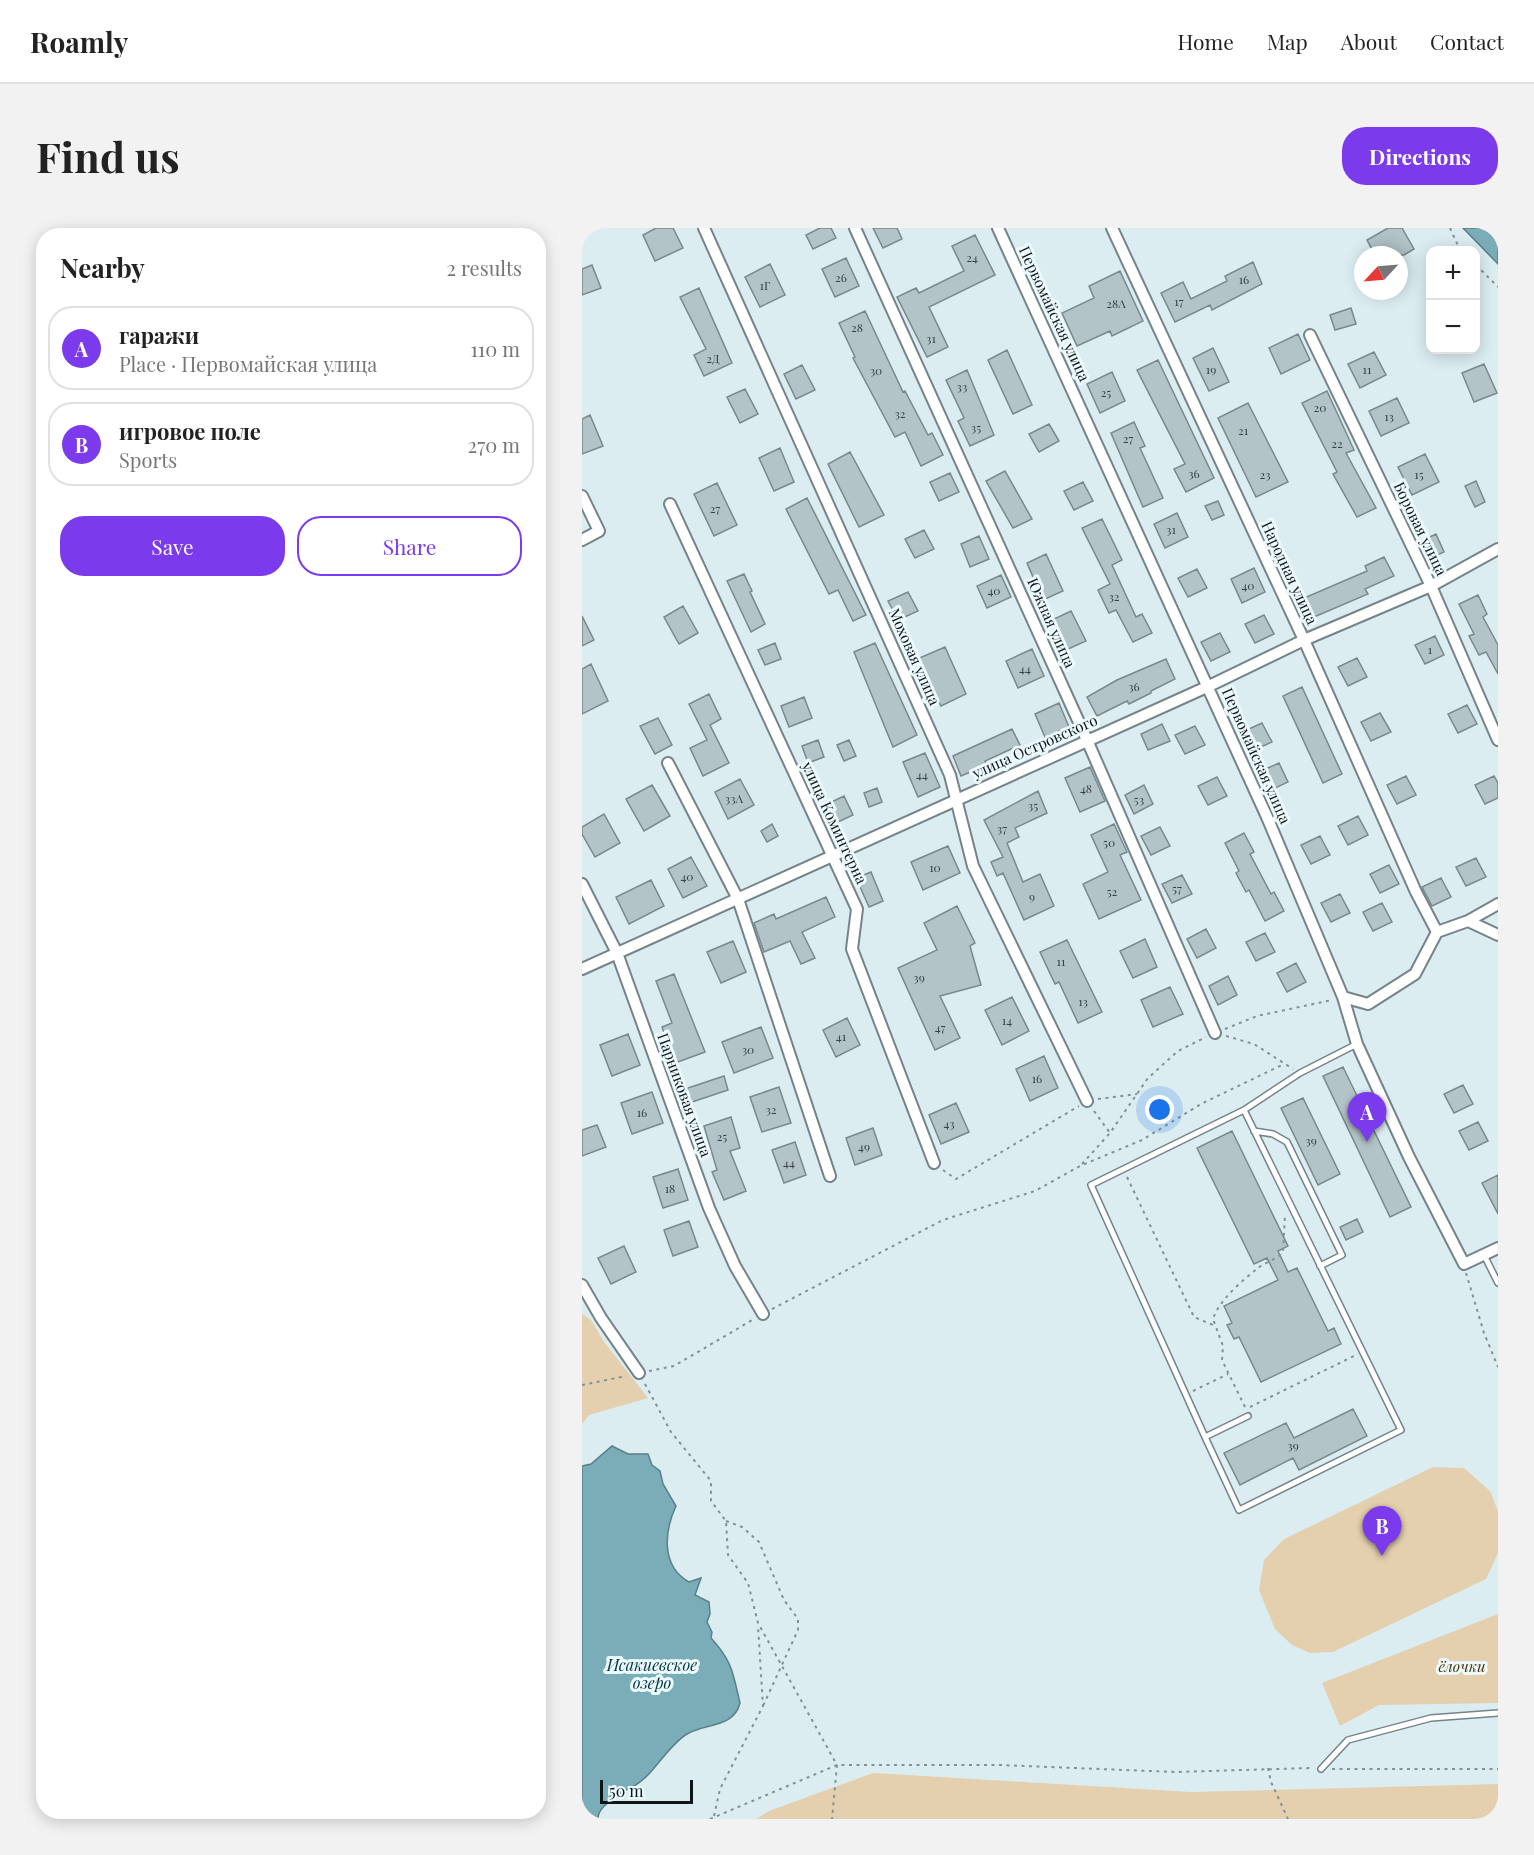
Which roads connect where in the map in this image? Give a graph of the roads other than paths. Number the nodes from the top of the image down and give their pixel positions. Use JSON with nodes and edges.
{"nodes":[{"id":1,"x":704,"y":228,"type":"edge"},
{"id":2,"x":855,"y":228,"type":"edge"},
{"id":3,"x":998,"y":228,"type":"edge"},
{"id":4,"x":1112,"y":228,"type":"edge"},
{"id":5,"x":1310,"y":335,"type":"dead end"},
{"id":6,"x":582,"y":496,"type":"edge"},
{"id":7,"x":670,"y":504,"type":"dead end"},
{"id":8,"x":582,"y":540,"type":"edge"},
{"id":9,"x":1498,"y":549,"type":"edge"},
{"id":10,"x":1431,"y":586,"type":"junction"},
{"id":11,"x":1304,"y":640,"type":"junction"},
{"id":12,"x":1209,"y":686,"type":"junction"},
{"id":13,"x":1087,"y":740,"type":"junction"},
{"id":14,"x":1498,"y":740,"type":"edge"},
{"id":15,"x":668,"y":763,"type":"dead end"},
{"id":16,"x":955,"y":800,"type":"junction"},
{"id":17,"x":831,"y":854,"type":"junction"},
{"id":18,"x":582,"y":884,"type":"edge"},
{"id":19,"x":738,"y":899,"type":"junction"},
{"id":20,"x":1498,"y":904,"type":"edge"},
{"id":21,"x":1468,"y":921,"type":"junction"},
{"id":22,"x":1437,"y":932,"type":"junction"},
{"id":23,"x":1498,"y":935,"type":"edge"},
{"id":24,"x":617,"y":953,"type":"junction"},
{"id":25,"x":582,"y":969,"type":"edge"},
{"id":26,"x":1343,"y":997,"type":"junction"},
{"id":27,"x":1215,"y":1033,"type":"road end"},
{"id":28,"x":1357,"y":1044,"type":"junction"},
{"id":29,"x":1087,"y":1101,"type":"road end"},
{"id":30,"x":1244,"y":1110,"type":"junction"},
{"id":31,"x":1254,"y":1131,"type":"junction"},
{"id":32,"x":934,"y":1163,"type":"road end"},
{"id":33,"x":830,"y":1176,"type":"dead end"},
{"id":34,"x":1498,"y":1248,"type":"edge"},
{"id":35,"x":1484,"y":1255,"type":"junction"},
{"id":36,"x":1320,"y":1266,"type":"junction"},
{"id":37,"x":1498,"y":1283,"type":"edge"},
{"id":38,"x":582,"y":1285,"type":"edge"},
{"id":39,"x":763,"y":1314,"type":"road end"},
{"id":40,"x":639,"y":1373,"type":"road end"},
{"id":41,"x":1248,"y":1416,"type":"dead end"},
{"id":42,"x":1204,"y":1437,"type":"junction"},
{"id":43,"x":1496,"y":1712,"type":"edge"},
{"id":44,"x":1321,"y":1769,"type":"road end"}],
"edges":[{"from":1,"to":16,"type":"street","name":"Моховая улица"},
{"from":2,"to":13,"type":"street","name":"Южная улица"},
{"from":3,"to":12,"type":"street","name":"Первомайская улица"},
{"from":4,"to":11,"type":"street","name":"Народная улица"},
{"from":5,"to":10,"type":"street","name":"Боровая улица"},
{"from":6,"to":8,"type":"street"},
{"from":7,"to":17,"type":"street","name":"улица Коминтерна"},
{"from":9,"to":10,"type":"street","name":"улица Островского"},
{"from":10,"to":11,"type":"street","name":"улица Островского"},
{"from":10,"to":14,"type":"street","name":"Боровая улица"},
{"from":11,"to":12,"type":"street","name":"улица Островского"},
{"from":11,"to":22,"type":"street","name":"Народная улица"},
{"from":12,"to":13,"type":"street","name":"улица Островского"},
{"from":12,"to":26,"type":"street","name":"Первомайская улица"},
{"from":13,"to":16,"type":"street","name":"улица Островского"},
{"from":13,"to":27,"type":"street","name":"Южная улица"},
{"from":15,"to":19,"type":"street"},
{"from":16,"to":17,"type":"street","name":"улица Островского"},
{"from":16,"to":29,"type":"street","name":"Моховая улица"},
{"from":17,"to":19,"type":"street","name":"улица Островского"},
{"from":17,"to":32,"type":"street","name":"улица Коминтерна"},
{"from":18,"to":24,"type":"street","name":"Парниковая улица"},
{"from":19,"to":24,"type":"street","name":"улица Островского"},
{"from":19,"to":33,"type":"street"},
{"from":20,"to":21,"type":"street"},
{"from":21,"to":22,"type":"street"},
{"from":21,"to":23,"type":"street"},
{"from":22,"to":26,"type":"street"},
{"from":24,"to":25,"type":"street","name":"улица Островского"},
{"from":24,"to":39,"type":"street","name":"Парниковая улица"},
{"from":26,"to":28,"type":"street","name":"Первомайская улица"},
{"from":28,"to":30,"type":"lane"},
{"from":28,"to":35,"type":"street","name":"Первомайская улица"},
{"from":30,"to":31,"type":"lane"},
{"from":30,"to":42,"type":"lane"},
{"from":31,"to":36,"type":"lane"},
{"from":31,"to":36,"type":"lane"},
{"from":34,"to":35,"type":"street"},
{"from":35,"to":37,"type":"lane"},
{"from":36,"to":42,"type":"lane"},
{"from":38,"to":40,"type":"street"},
{"from":41,"to":42,"type":"lane"},
{"from":43,"to":44,"type":"lane"}]}
